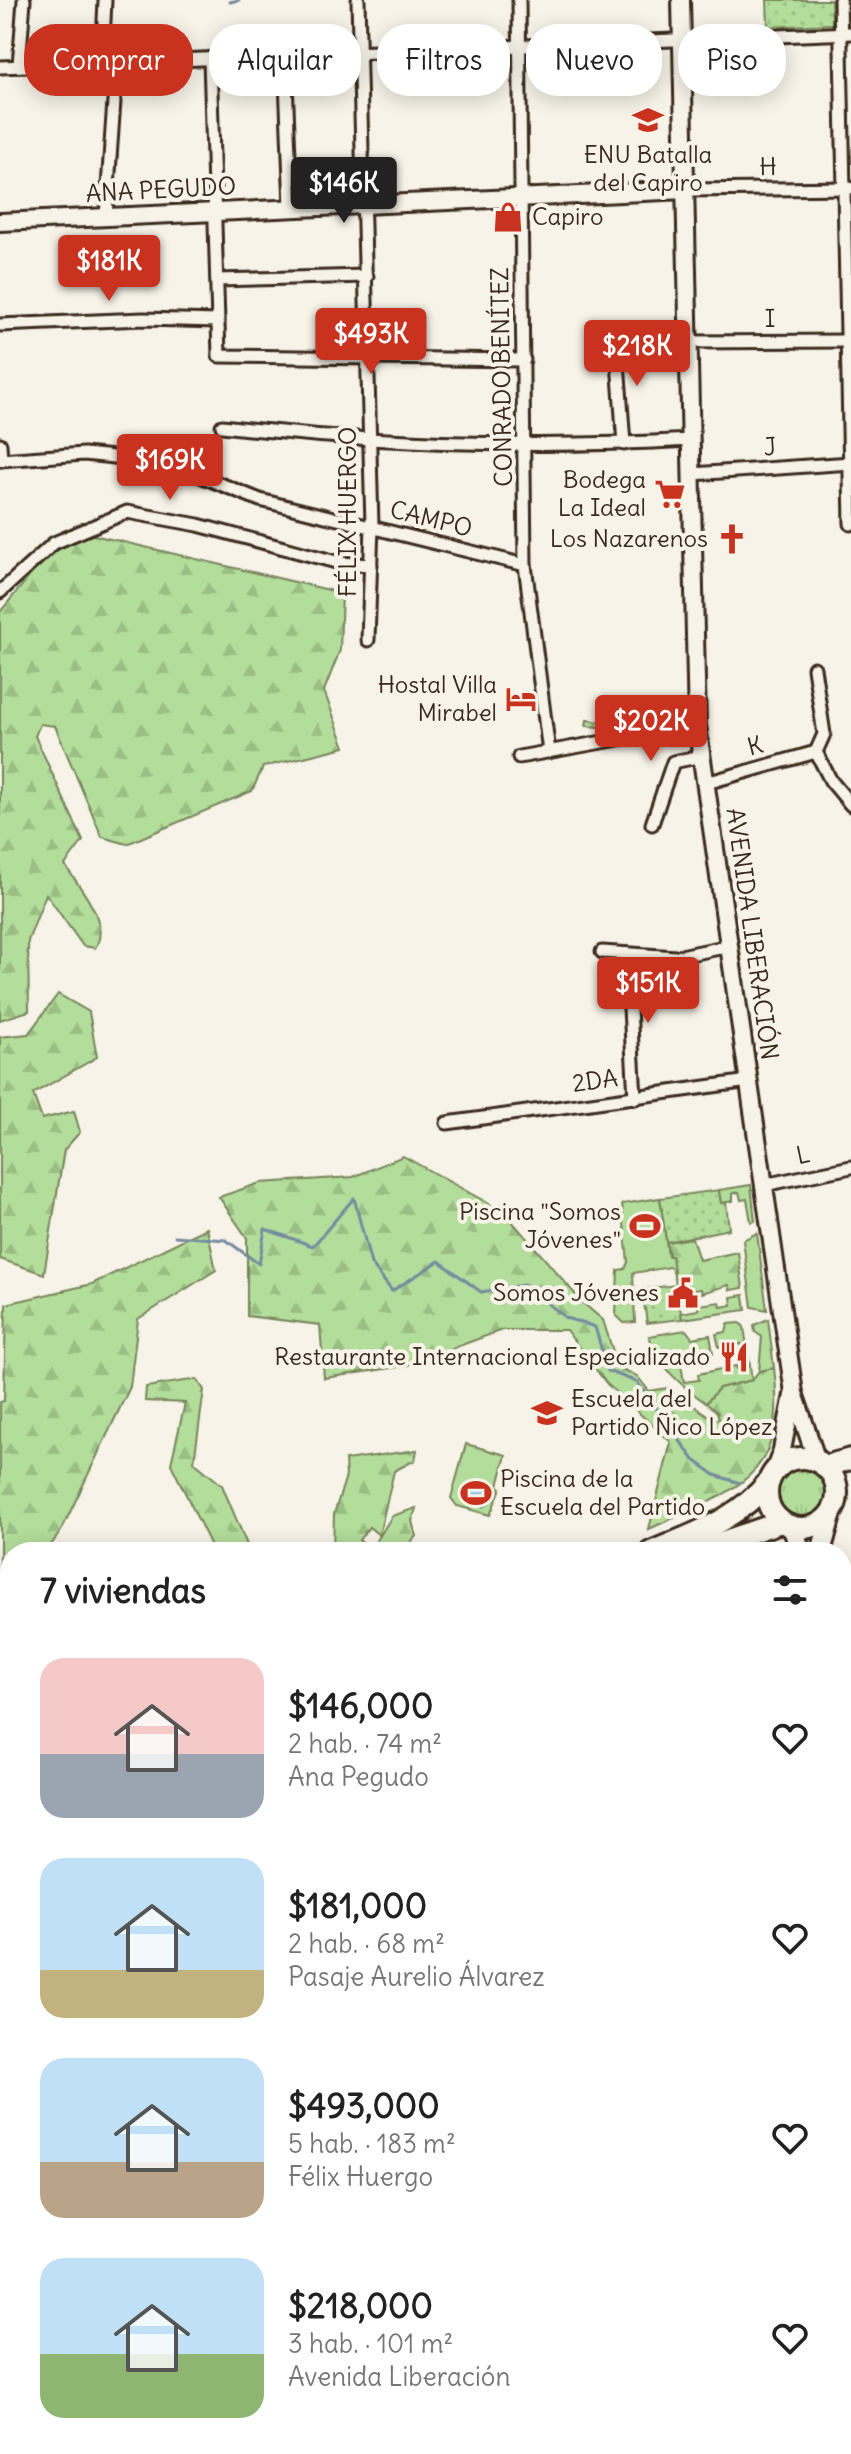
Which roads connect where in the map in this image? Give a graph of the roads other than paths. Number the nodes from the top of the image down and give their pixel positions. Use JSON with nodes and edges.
{"nodes":[{"id":1,"x":24,"y":0,"type":"edge"},
{"id":2,"x":105,"y":0,"type":"edge"},
{"id":3,"x":358,"y":0,"type":"edge"},
{"id":4,"x":519,"y":0,"type":"edge"},
{"id":5,"x":681,"y":0,"type":"edge"},
{"id":6,"x":840,"y":0,"type":"edge"},
{"id":7,"x":104,"y":24,"type":"edge"},
{"id":8,"x":682,"y":24,"type":"edge"},
{"id":9,"x":846,"y":33,"type":"edge"},
{"id":10,"x":786,"y":35,"type":"edge"},
{"id":11,"x":678,"y":38,"type":"edge"},
{"id":12,"x":520,"y":45,"type":"junction"},
{"id":13,"x":362,"y":51,"type":"junction"},
{"id":14,"x":19,"y":66,"type":"junction"},
{"id":15,"x":24,"y":66,"type":"edge"},
{"id":16,"x":0,"y":67,"type":"edge"},
{"id":17,"x":211,"y":96,"type":"edge"},
{"id":18,"x":287,"y":96,"type":"edge"},
{"id":19,"x":684,"y":96,"type":"edge"},
{"id":20,"x":114,"y":101,"type":"dead end"},
{"id":21,"x":847,"y":188,"type":"edge"},
{"id":22,"x":686,"y":190,"type":"junction"},
{"id":23,"x":660,"y":191,"type":"junction"},
{"id":24,"x":521,"y":196,"type":"junction"},
{"id":25,"x":365,"y":204,"type":"junction"},
{"id":26,"x":291,"y":207,"type":"junction"},
{"id":27,"x":215,"y":211,"type":"junction"},
{"id":28,"x":106,"y":216,"type":"junction"},
{"id":29,"x":0,"y":222,"type":"edge"},
{"id":30,"x":687,"y":227,"type":"junction"},
{"id":31,"x":367,"y":276,"type":"junction"},
{"id":32,"x":217,"y":280,"type":"junction"},
{"id":33,"x":218,"y":321,"type":"junction"},
{"id":34,"x":0,"y":325,"type":"edge"},
{"id":35,"x":616,"y":334,"type":"dead end"},
{"id":36,"x":849,"y":341,"type":"edge"},
{"id":37,"x":689,"y":342,"type":"junction"},
{"id":38,"x":368,"y":358,"type":"junction"},
{"id":39,"x":524,"y":360,"type":"junction"},
{"id":40,"x":222,"y":426,"type":"dead end"},
{"id":41,"x":370,"y":440,"type":"junction"},
{"id":42,"x":691,"y":440,"type":"junction"},
{"id":43,"x":0,"y":444,"type":"edge"},
{"id":44,"x":624,"y":444,"type":"junction"},
{"id":45,"x":525,"y":445,"type":"junction"},
{"id":46,"x":1,"y":460,"type":"edge"},
{"id":47,"x":850,"y":464,"type":"edge"},
{"id":48,"x":692,"y":474,"type":"junction"},
{"id":49,"x":851,"y":524,"type":"edge"},
{"id":50,"x":372,"y":526,"type":"junction"},
{"id":51,"x":371,"y":565,"type":"junction"},
{"id":52,"x":525,"y":565,"type":"junction"},
{"id":53,"x":0,"y":592,"type":"edge"},
{"id":54,"x":368,"y":640,"type":"dead end"},
{"id":55,"x":814,"y":668,"type":"dead end"},
{"id":56,"x":697,"y":725,"type":"junction"},
{"id":57,"x":549,"y":752,"type":"junction"},
{"id":58,"x":816,"y":752,"type":"junction"},
{"id":59,"x":702,"y":756,"type":"junction"},
{"id":60,"x":519,"y":757,"type":"dead end"},
{"id":61,"x":706,"y":783,"type":"junction"},
{"id":62,"x":851,"y":805,"type":"edge"},
{"id":63,"x":652,"y":824,"type":"dead end"},
{"id":64,"x":729,"y":946,"type":"junction"},
{"id":65,"x":602,"y":952,"type":"dead end"},
{"id":66,"x":627,"y":954,"type":"junction"},
{"id":67,"x":749,"y":1081,"type":"junction"},
{"id":68,"x":635,"y":1098,"type":"junction"},
{"id":69,"x":447,"y":1123,"type":"dead end"},
{"id":70,"x":851,"y":1167,"type":"edge"},
{"id":71,"x":764,"y":1185,"type":"junction"},
{"id":72,"x":794,"y":1393,"type":"junction"},
{"id":73,"x":851,"y":1459,"type":"edge"},
{"id":74,"x":821,"y":1463,"type":"junction"},
{"id":75,"x":771,"y":1477,"type":"junction"},
{"id":76,"x":851,"y":1489,"type":"edge"},
{"id":77,"x":834,"y":1508,"type":"junction"},
{"id":78,"x":787,"y":1525,"type":"junction"},
{"id":79,"x":674,"y":1542,"type":"edge"},
{"id":80,"x":728,"y":1542,"type":"edge"},
{"id":81,"x":796,"y":1542,"type":"edge"},
{"id":82,"x":824,"y":1542,"type":"edge"}],
"edges":[{"from":1,"to":14,"type":"street"},
{"from":2,"to":7,"type":"street"},
{"from":3,"to":13,"type":"street","name":"FÉLIX HUERGO"},
{"from":4,"to":12,"type":"street","name":"CONRADO BENÍTEZ"},
{"from":5,"to":8,"type":"main road","name":"AVENIDA LIBERACIÓN"},
{"from":6,"to":9,"type":"street"},
{"from":9,"to":10,"type":"street"},
{"from":9,"to":21,"type":"street"},
{"from":11,"to":12,"type":"street"},
{"from":12,"to":13,"type":"street"},
{"from":12,"to":24,"type":"street","name":"CONRADO BENÍTEZ"},
{"from":13,"to":25,"type":"street","name":"FÉLIX HUERGO"},
{"from":14,"to":15,"type":"street"},
{"from":14,"to":16,"type":"street"},
{"from":17,"to":27,"type":"street"},
{"from":18,"to":26,"type":"street"},
{"from":19,"to":22,"type":"main road","name":"AVENIDA LIBERACIÓN"},
{"from":20,"to":28,"type":"street"},
{"from":21,"to":22,"type":"street","name":"H"},
{"from":21,"to":36,"type":"street"},
{"from":22,"to":23,"type":"main road","name":"ANA PEGUDO"},
{"from":22,"to":30,"type":"main road","name":"AVENIDA LIBERACIÓN"},
{"from":23,"to":24,"type":"main road","name":"ANA PEGUDO"},
{"from":23,"to":30,"type":"main road"},
{"from":24,"to":25,"type":"main road","name":"ANA PEGUDO"},
{"from":24,"to":39,"type":"street","name":"CONRADO BENÍTEZ"},
{"from":25,"to":26,"type":"main road","name":"ANA PEGUDO"},
{"from":25,"to":31,"type":"street","name":"FÉLIX HUERGO"},
{"from":26,"to":27,"type":"main road","name":"ANA PEGUDO"},
{"from":27,"to":28,"type":"main road","name":"ANA PEGUDO"},
{"from":27,"to":32,"type":"street"},
{"from":28,"to":29,"type":"main road","name":"ANA PEGUDO"},
{"from":30,"to":37,"type":"main road","name":"AVENIDA LIBERACIÓN"},
{"from":31,"to":32,"type":"street"},
{"from":31,"to":38,"type":"street","name":"FÉLIX HUERGO"},
{"from":32,"to":33,"type":"street"},
{"from":33,"to":34,"type":"street"},
{"from":33,"to":38,"type":"street"},
{"from":35,"to":44,"type":"street"},
{"from":36,"to":37,"type":"street","name":"I"},
{"from":36,"to":47,"type":"street"},
{"from":37,"to":42,"type":"main road","name":"AVENIDA LIBERACIÓN"},
{"from":38,"to":39,"type":"street"},
{"from":38,"to":41,"type":"street","name":"FÉLIX HUERGO"},
{"from":39,"to":45,"type":"street","name":"CONRADO BENÍTEZ"},
{"from":40,"to":41,"type":"street"},
{"from":41,"to":45,"type":"street"},
{"from":41,"to":50,"type":"street","name":"FÉLIX HUERGO"},
{"from":42,"to":44,"type":"street"},
{"from":42,"to":48,"type":"main road","name":"AVENIDA LIBERACIÓN"},
{"from":43,"to":46,"type":"street"},
{"from":44,"to":45,"type":"street"},
{"from":45,"to":52,"type":"street","name":"CONRADO BENÍTEZ"},
{"from":46,"to":50,"type":"street","name":"CAMPO"},
{"from":47,"to":48,"type":"street","name":"J"},
{"from":47,"to":49,"type":"street"},
{"from":48,"to":56,"type":"main road","name":"AVENIDA LIBERACIÓN"},
{"from":50,"to":51,"type":"street","name":"FÉLIX HUERGO"},
{"from":50,"to":52,"type":"street","name":"CAMPO"},
{"from":51,"to":53,"type":"street"},
{"from":51,"to":54,"type":"street","name":"FÉLIX HUERGO"},
{"from":52,"to":57,"type":"street","name":"CONRADO BENÍTEZ"},
{"from":55,"to":58,"type":"street"},
{"from":56,"to":57,"type":"street"},
{"from":56,"to":59,"type":"main road","name":"AVENIDA LIBERACIÓN"},
{"from":57,"to":60,"type":"street"},
{"from":58,"to":61,"type":"street","name":"K"},
{"from":58,"to":62,"type":"street"},
{"from":59,"to":61,"type":"main road","name":"AVENIDA LIBERACIÓN"},
{"from":59,"to":63,"type":"street"},
{"from":61,"to":64,"type":"main road","name":"AVENIDA LIBERACIÓN"},
{"from":64,"to":66,"type":"street"},
{"from":64,"to":67,"type":"main road","name":"AVENIDA LIBERACIÓN"},
{"from":65,"to":66,"type":"street"},
{"from":66,"to":68,"type":"street"},
{"from":67,"to":68,"type":"street","name":"2DA"},
{"from":67,"to":71,"type":"main road","name":"AVENIDA LIBERACIÓN"},
{"from":68,"to":69,"type":"street","name":"2DA"},
{"from":70,"to":71,"type":"street","name":"L"},
{"from":71,"to":72,"type":"main road","name":"AVENIDA LIBERACIÓN"},
{"from":72,"to":74,"type":"main road","name":"AVENIDA LIBERACIÓN"},
{"from":72,"to":75,"type":"main road","name":"AVENIDA LIBERACIÓN"},
{"from":73,"to":74,"type":"highway"},
{"from":74,"to":75,"type":"highway"},
{"from":74,"to":77,"type":"highway"},
{"from":75,"to":78,"type":"highway"},
{"from":75,"to":79,"type":"highway"},
{"from":76,"to":77,"type":"highway"},
{"from":77,"to":78,"type":"highway"},
{"from":77,"to":82,"type":"main road"},
{"from":78,"to":80,"type":"highway"},
{"from":78,"to":81,"type":"main road"}]}
